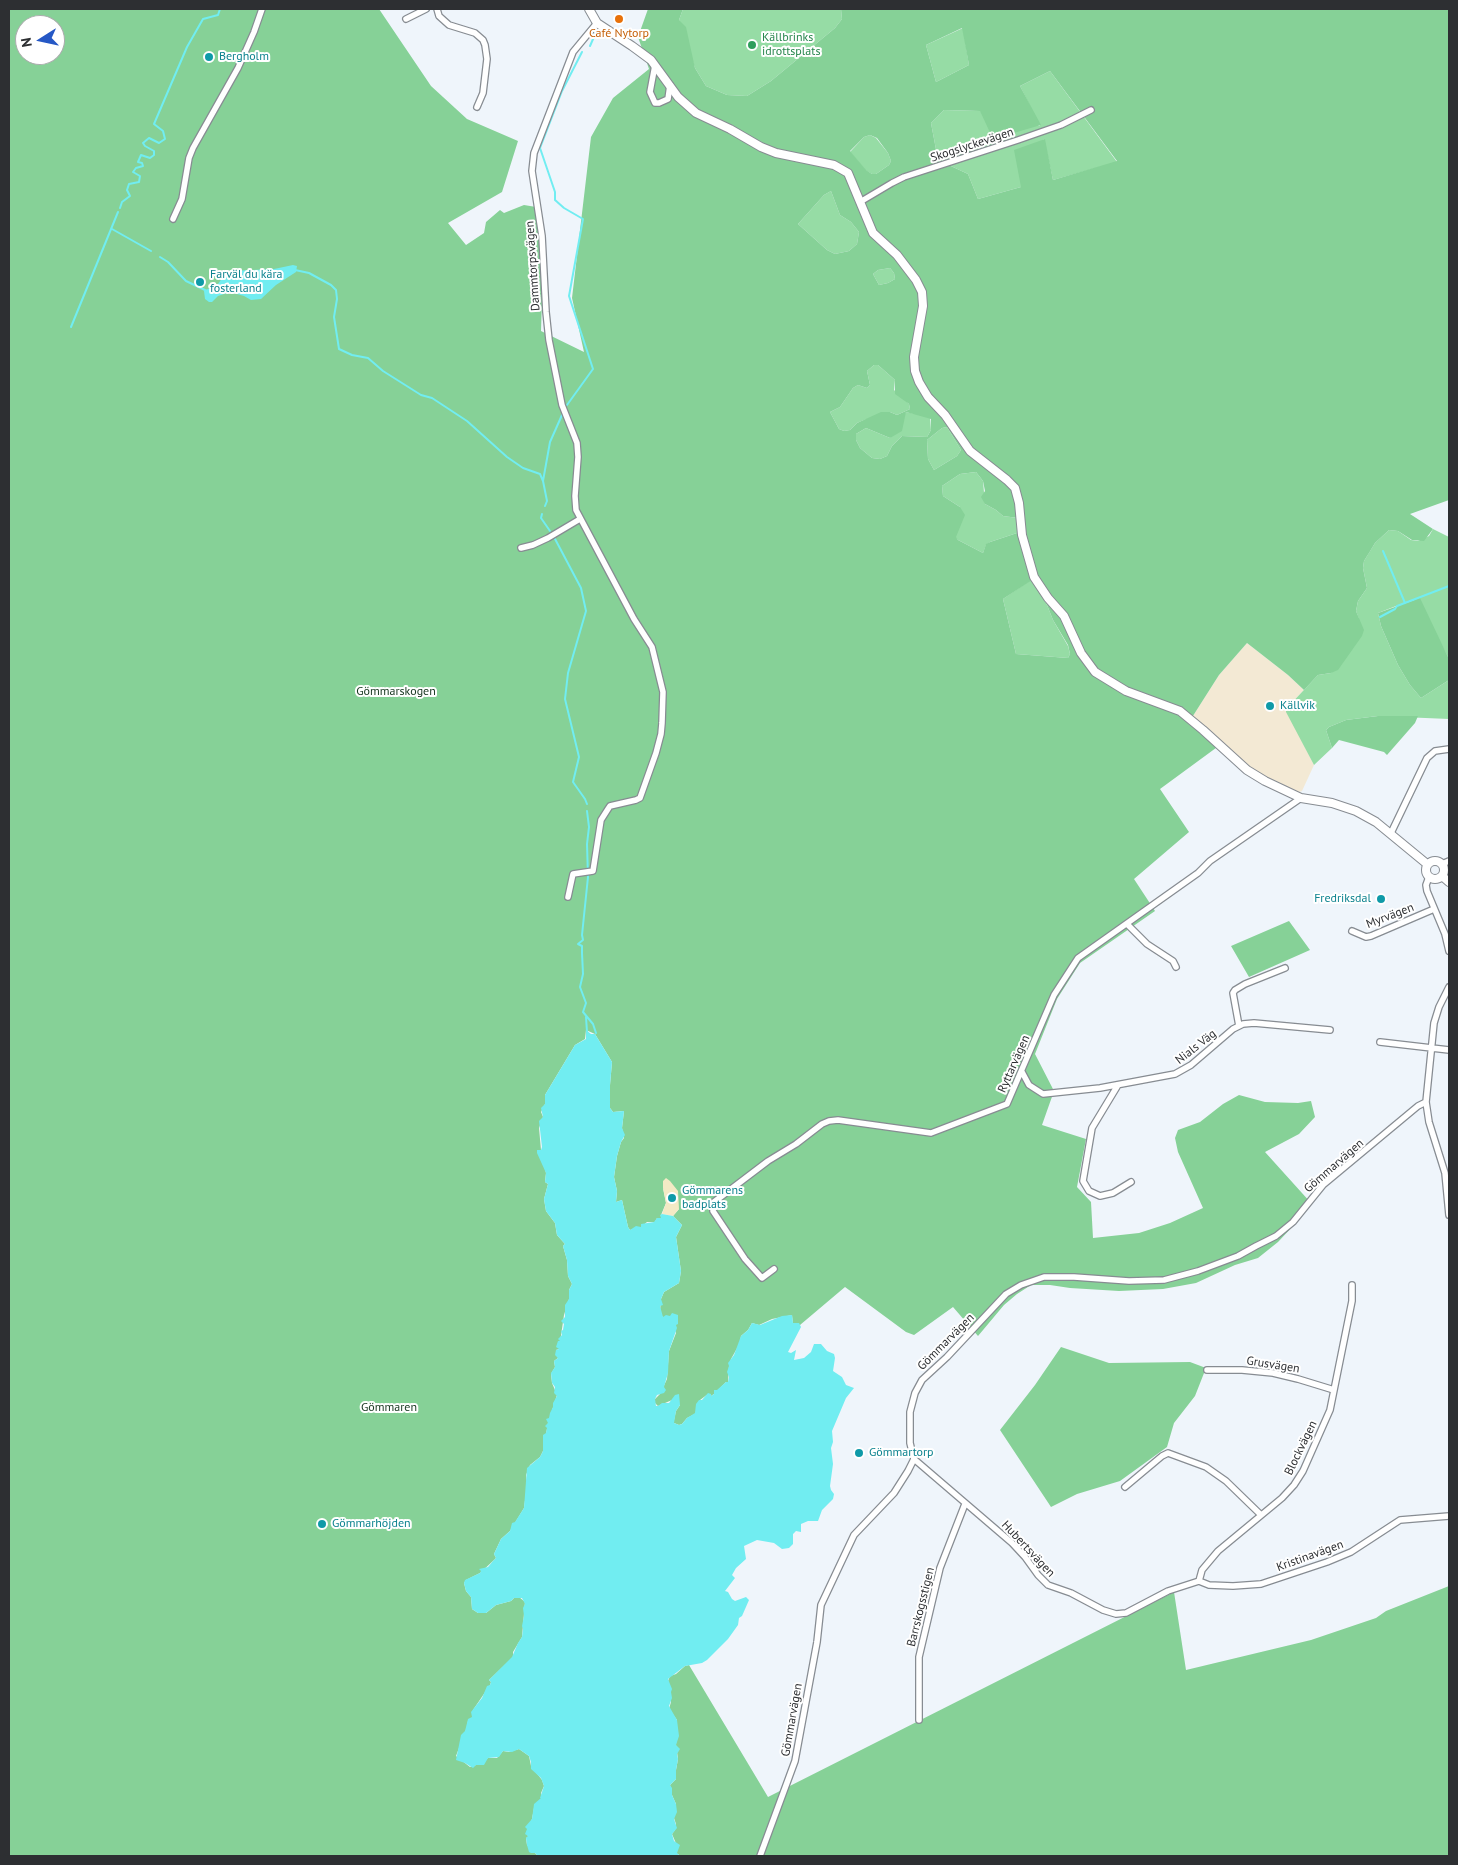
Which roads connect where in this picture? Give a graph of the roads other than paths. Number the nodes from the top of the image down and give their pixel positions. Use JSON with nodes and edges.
{"nodes":[{"id":1,"x":262,"y":9,"type":"edge"},
{"id":2,"x":426,"y":9,"type":"edge"},
{"id":3,"x":437,"y":9,"type":"edge"},
{"id":4,"x":589,"y":9,"type":"edge"},
{"id":5,"x":406,"y":19,"type":"dead end"},
{"id":6,"x":597,"y":23,"type":"junction"},
{"id":7,"x":655,"y":65,"type":"junction"},
{"id":8,"x":670,"y":85,"type":"junction"},
{"id":9,"x":477,"y":108,"type":"dead end"},
{"id":10,"x":1091,"y":110,"type":"dead end"},
{"id":11,"x":860,"y":202,"type":"junction"},
{"id":12,"x":173,"y":219,"type":"dead end"},
{"id":13,"x":580,"y":519,"type":"junction"},
{"id":14,"x":521,"y":548,"type":"dead end"},
{"id":15,"x":1449,"y":750,"type":"edge"},
{"id":16,"x":1300,"y":798,"type":"junction"},
{"id":17,"x":1391,"y":833,"type":"junction"},
{"id":18,"x":1446,"y":862,"type":"edge"},
{"id":19,"x":1427,"y":864,"type":"junction"},
{"id":20,"x":1442,"y":876,"type":"junction"},
{"id":21,"x":1429,"y":877,"type":"junction"},
{"id":22,"x":1449,"y":882,"type":"edge"},
{"id":23,"x":568,"y":897,"type":"dead end"},
{"id":24,"x":1434,"y":909,"type":"junction"},
{"id":25,"x":1127,"y":924,"type":"junction"},
{"id":26,"x":1352,"y":932,"type":"dead end"},
{"id":27,"x":1449,"y":951,"type":"edge"},
{"id":28,"x":1176,"y":968,"type":"dead end"},
{"id":29,"x":1285,"y":968,"type":"dead end"},
{"id":30,"x":1449,"y":987,"type":"edge"},
{"id":31,"x":1239,"y":1026,"type":"junction"},
{"id":32,"x":1330,"y":1030,"type":"dead end"},
{"id":33,"x":1380,"y":1042,"type":"dead end"},
{"id":34,"x":1430,"y":1048,"type":"junction"},
{"id":35,"x":1449,"y":1050,"type":"edge"},
{"id":36,"x":1022,"y":1072,"type":"junction"},
{"id":37,"x":1118,"y":1085,"type":"junction"},
{"id":38,"x":1426,"y":1102,"type":"junction"},
{"id":39,"x":1131,"y":1182,"type":"dead end"},
{"id":40,"x":1449,"y":1215,"type":"edge"},
{"id":41,"x":774,"y":1270,"type":"dead end"},
{"id":42,"x":1352,"y":1286,"type":"dead end"},
{"id":43,"x":1206,"y":1370,"type":"dead end"},
{"id":44,"x":1334,"y":1390,"type":"junction"},
{"id":45,"x":914,"y":1459,"type":"junction"},
{"id":46,"x":1125,"y":1487,"type":"dead end"},
{"id":47,"x":965,"y":1504,"type":"junction"},
{"id":48,"x":1260,"y":1514,"type":"junction"},
{"id":49,"x":1449,"y":1516,"type":"edge"},
{"id":50,"x":1198,"y":1581,"type":"junction"},
{"id":51,"x":919,"y":1720,"type":"dead end"},
{"id":52,"x":760,"y":1856,"type":"edge"}],
"edges":[{"from":1,"to":12,"type":"street"},
{"from":2,"to":5,"type":"street"},
{"from":3,"to":9,"type":"street"},
{"from":4,"to":6,"type":"street"},
{"from":6,"to":7,"type":"street"},
{"from":6,"to":13,"type":"street","name":"Dammtorpsvägen"},
{"from":7,"to":8,"type":"street"},
{"from":7,"to":8,"type":"street"},
{"from":8,"to":11,"type":"street"},
{"from":10,"to":11,"type":"street","name":"Skogslyckevägen"},
{"from":11,"to":16,"type":"street"},
{"from":13,"to":14,"type":"street"},
{"from":13,"to":23,"type":"street","name":"Dammtorpsvägen"},
{"from":15,"to":17,"type":"street"},
{"from":16,"to":17,"type":"street"},
{"from":16,"to":25,"type":"street","name":"Ryttarvägen"},
{"from":17,"to":19,"type":"street"},
{"from":18,"to":19,"type":"street"},
{"from":18,"to":20,"type":"street"},
{"from":19,"to":21,"type":"street"},
{"from":20,"to":21,"type":"street"},
{"from":20,"to":22,"type":"street"},
{"from":21,"to":24,"type":"street"},
{"from":24,"to":26,"type":"street","name":"Myrvägen"},
{"from":24,"to":27,"type":"street"},
{"from":25,"to":28,"type":"street"},
{"from":25,"to":36,"type":"street","name":"Ryttarvägen"},
{"from":29,"to":31,"type":"street"},
{"from":30,"to":34,"type":"street"},
{"from":31,"to":32,"type":"street"},
{"from":31,"to":37,"type":"street","name":"Nials Väg"},
{"from":33,"to":34,"type":"street"},
{"from":34,"to":35,"type":"street"},
{"from":34,"to":38,"type":"street"},
{"from":36,"to":37,"type":"street","name":"Nials Väg"},
{"from":36,"to":41,"type":"street","name":"Ryttarvägen"},
{"from":37,"to":39,"type":"street"},
{"from":38,"to":40,"type":"street"},
{"from":38,"to":45,"type":"street","name":"Gömmarvägen"},
{"from":42,"to":44,"type":"street","name":"Blockvägen"},
{"from":43,"to":44,"type":"street","name":"Grusvägen"},
{"from":44,"to":48,"type":"street","name":"Blockvägen"},
{"from":45,"to":47,"type":"street","name":"Hubertsvägen"},
{"from":45,"to":52,"type":"street","name":"Gömmarvägen"},
{"from":46,"to":48,"type":"street"},
{"from":47,"to":50,"type":"street","name":"Hubertsvägen"},
{"from":47,"to":51,"type":"street","name":"Barrskogsstigen"},
{"from":48,"to":50,"type":"street","name":"Blockvägen"},
{"from":49,"to":50,"type":"street","name":"Kristinavägen"}]}
